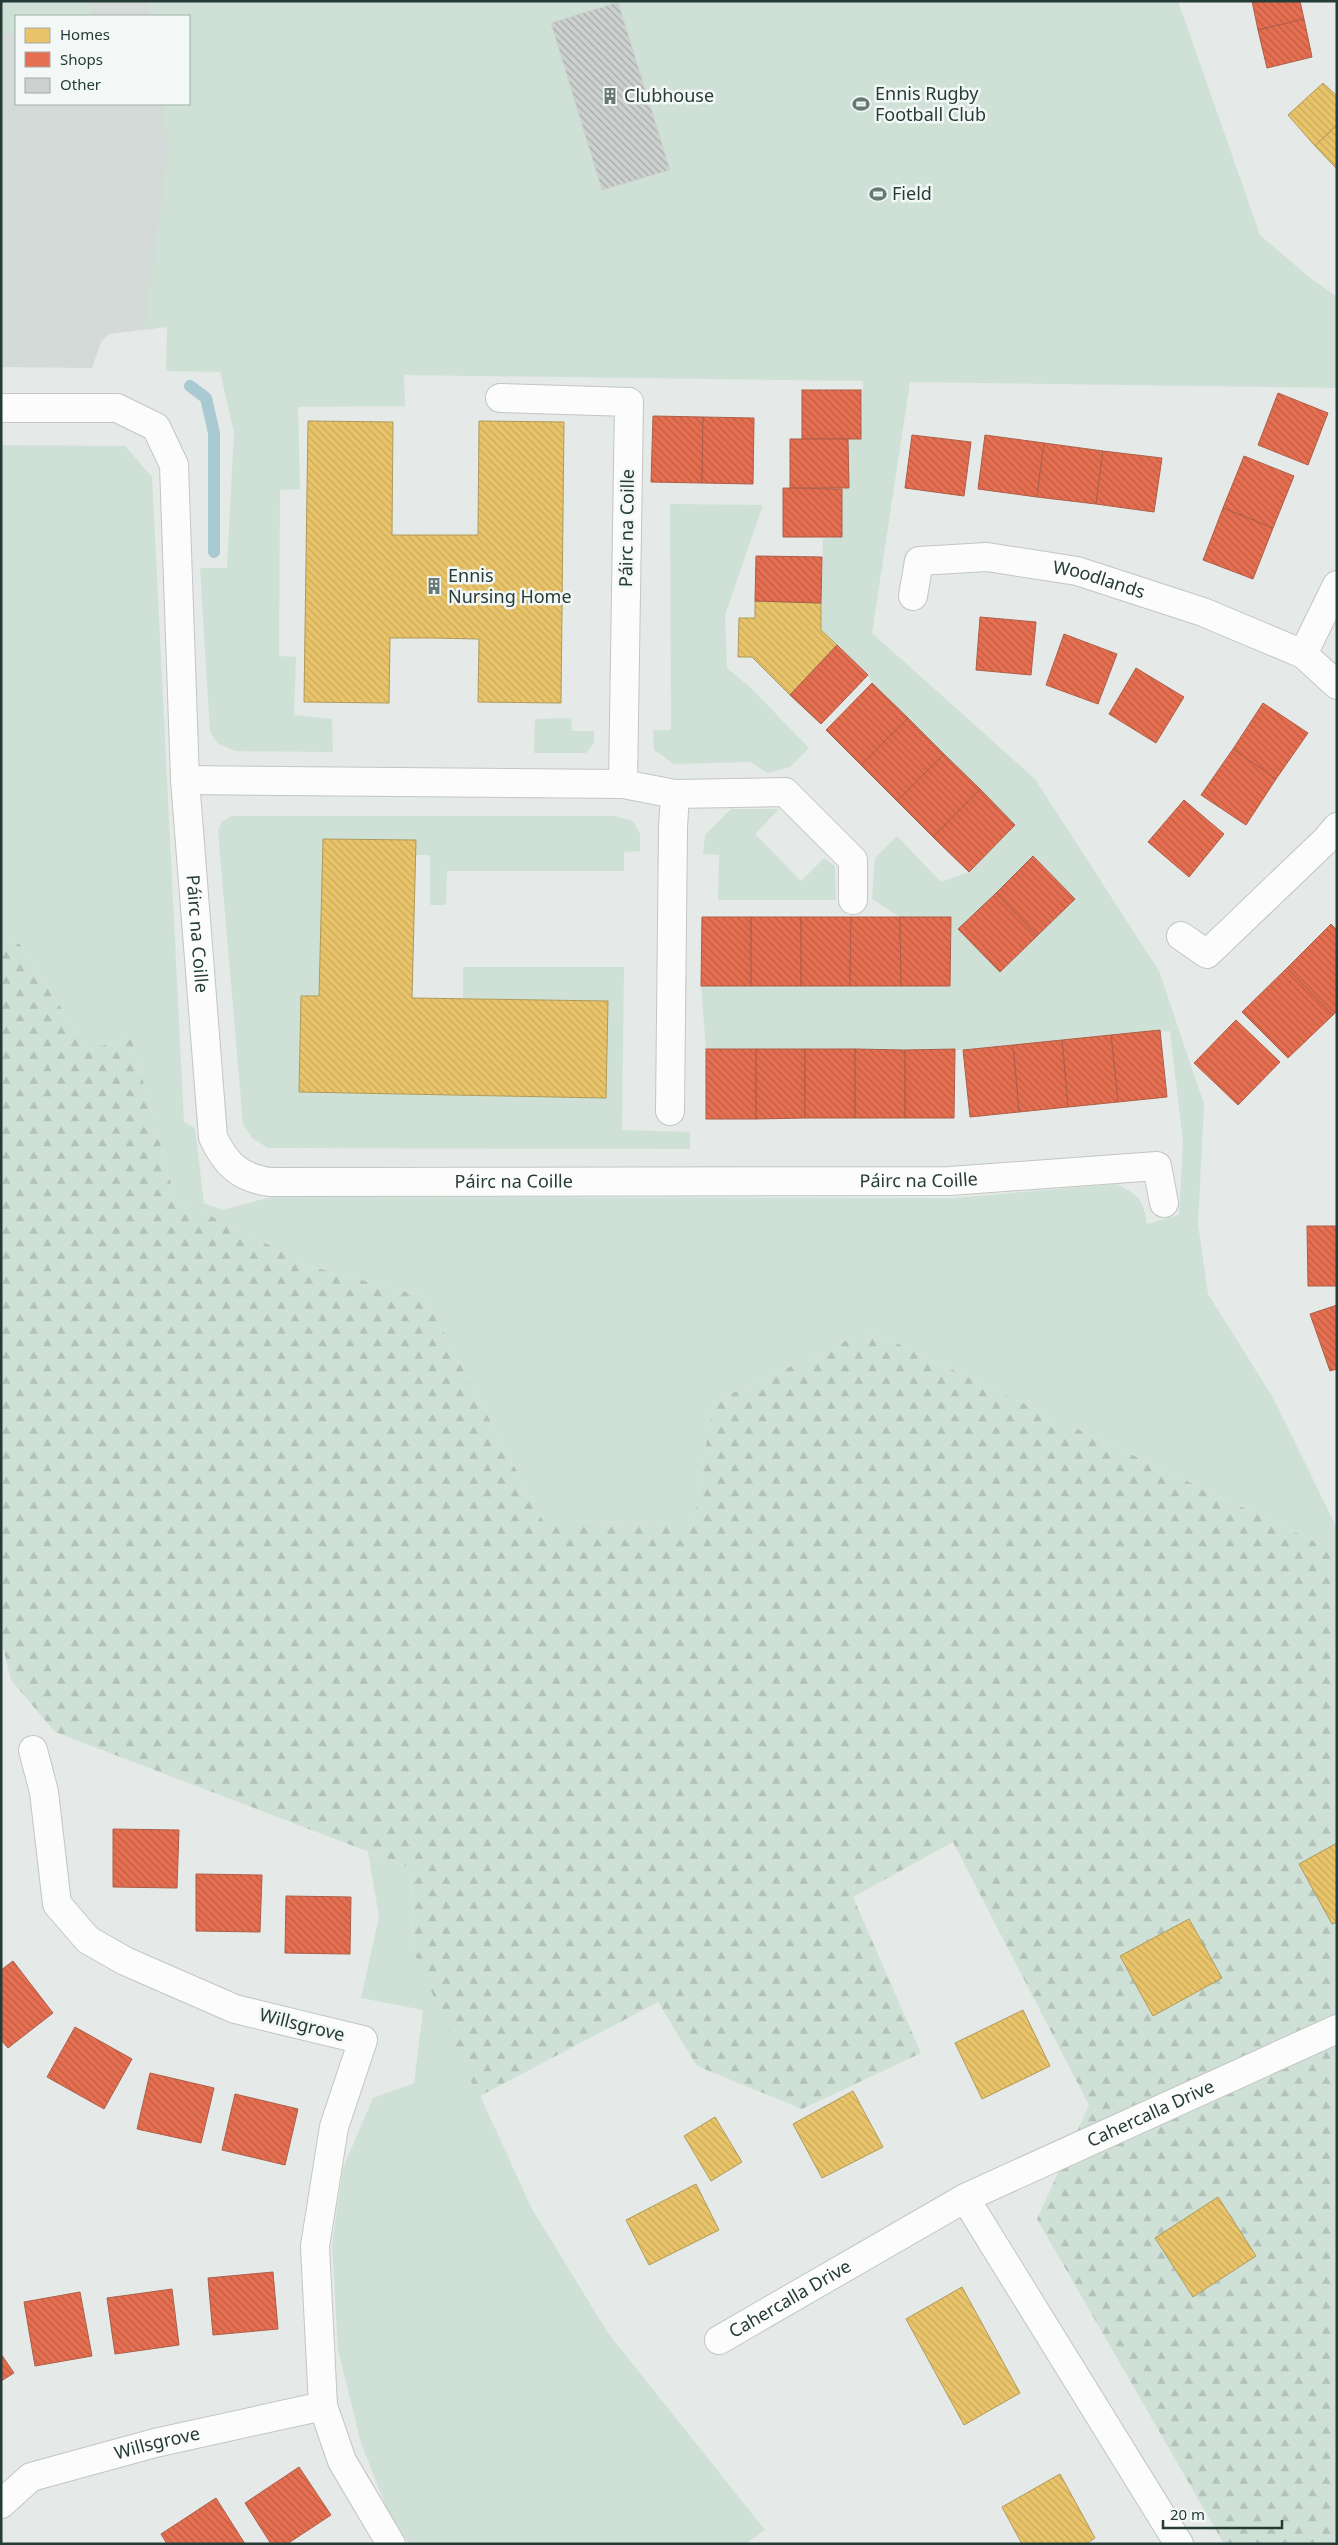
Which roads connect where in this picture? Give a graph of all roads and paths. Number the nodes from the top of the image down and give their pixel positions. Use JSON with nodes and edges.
{"nodes":[{"id":1,"x":500,"y":398,"type":"dead end"},
{"id":2,"x":1,"y":408,"type":"edge"},
{"id":3,"x":1337,"y":586,"type":"edge"},
{"id":4,"x":913,"y":596,"type":"dead end"},
{"id":5,"x":1304,"y":654,"type":"junction"},
{"id":6,"x":1337,"y":685,"type":"edge"},
{"id":7,"x":185,"y":780,"type":"junction"},
{"id":8,"x":624,"y":784,"type":"junction"},
{"id":9,"x":675,"y":794,"type":"junction"},
{"id":10,"x":1337,"y":827,"type":"edge"},
{"id":11,"x":853,"y":900,"type":"dead end"},
{"id":12,"x":1181,"y":936,"type":"dead end"},
{"id":13,"x":670,"y":1112,"type":"dead end"},
{"id":14,"x":1164,"y":1202,"type":"dead end"},
{"id":15,"x":33,"y":1750,"type":"dead end"},
{"id":16,"x":1337,"y":2029,"type":"edge"},
{"id":17,"x":964,"y":2198,"type":"junction"},
{"id":18,"x":719,"y":2340,"type":"dead end"},
{"id":19,"x":323,"y":2406,"type":"junction"},
{"id":20,"x":1,"y":2504,"type":"edge"},
{"id":21,"x":391,"y":2544,"type":"edge"},
{"id":22,"x":1179,"y":2544,"type":"edge"}],
"edges":[{"from":1,"to":8,"type":"street","name":"Páirc na Coille"},
{"from":2,"to":7,"type":"street","name":"Páirc na Coille"},
{"from":3,"to":5,"type":"street"},
{"from":4,"to":5,"type":"street","name":"Woodlands"},
{"from":5,"to":6,"type":"street","name":"Woodlands"},
{"from":7,"to":8,"type":"street"},
{"from":7,"to":14,"type":"street","name":"Páirc na Coille"},
{"from":8,"to":9,"type":"street"},
{"from":9,"to":11,"type":"street"},
{"from":9,"to":13,"type":"street"},
{"from":10,"to":12,"type":"street"},
{"from":15,"to":19,"type":"street","name":"Willsgrove"},
{"from":16,"to":17,"type":"street","name":"Cahercalla Drive"},
{"from":17,"to":18,"type":"street","name":"Cahercalla Drive"},
{"from":17,"to":22,"type":"street"},
{"from":19,"to":20,"type":"street","name":"Willsgrove"},
{"from":19,"to":21,"type":"street","name":"Willsgrove"}]}
